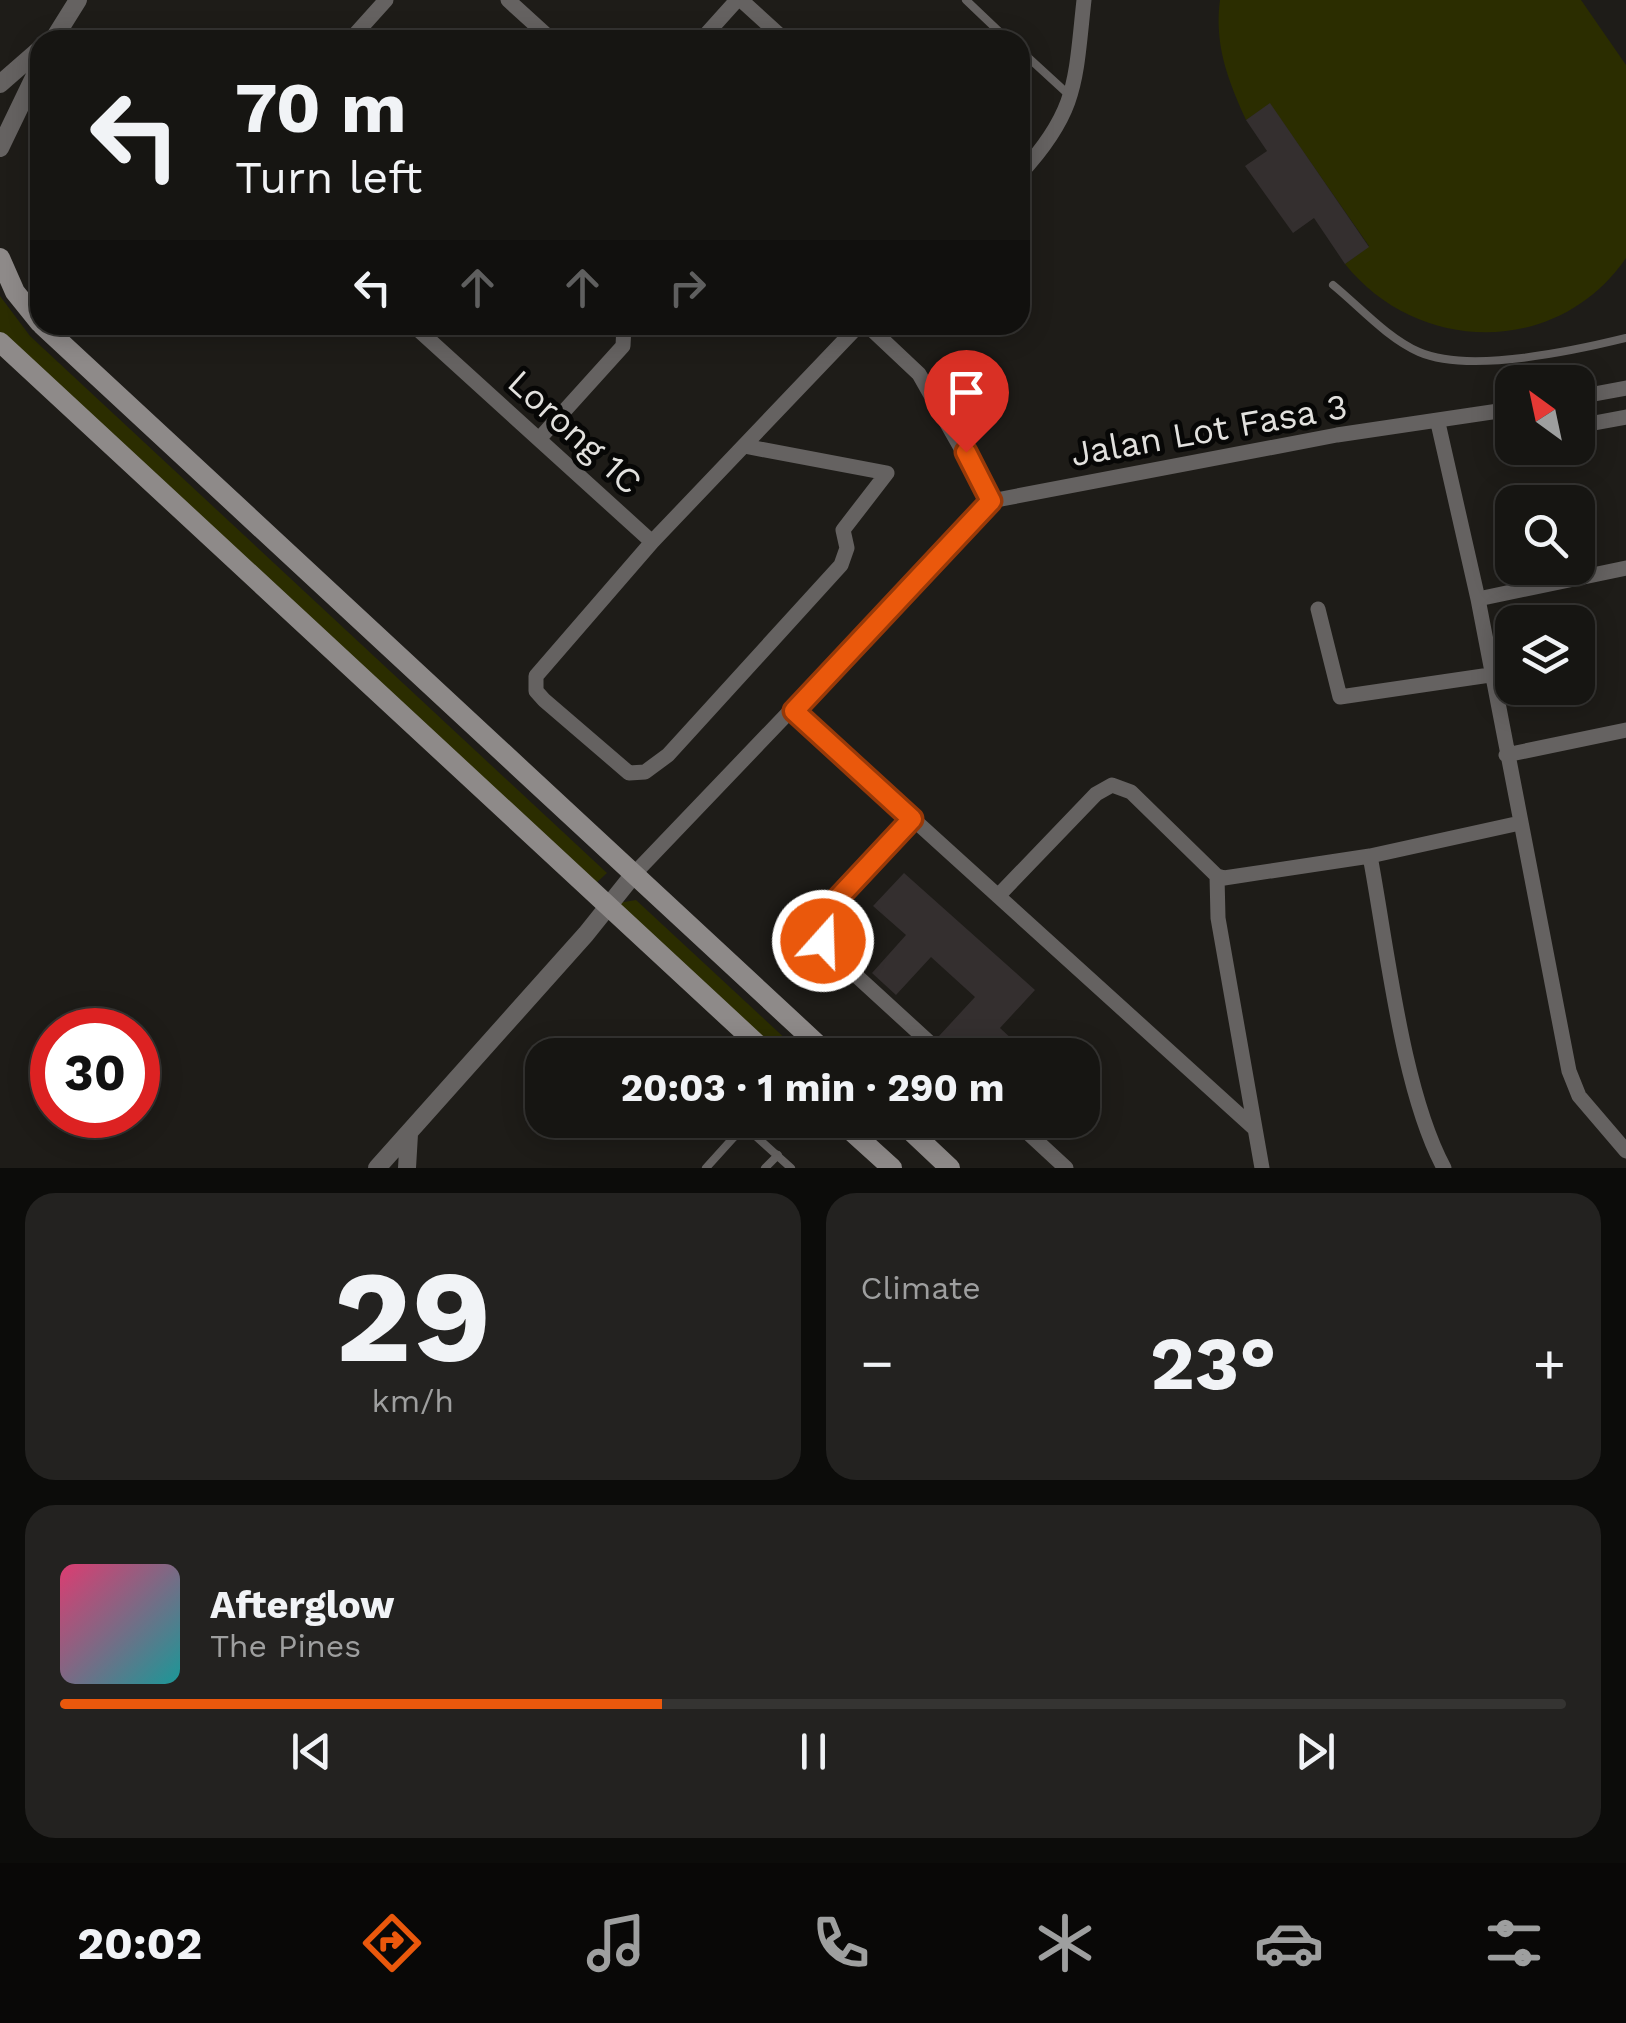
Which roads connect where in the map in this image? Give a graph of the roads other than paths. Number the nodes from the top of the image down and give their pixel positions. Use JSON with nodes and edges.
{"nodes":[{"id":1,"x":78,"y":0,"type":"edge"},
{"id":2,"x":386,"y":0,"type":"edge"},
{"id":3,"x":508,"y":0,"type":"edge"},
{"id":4,"x":739,"y":0,"type":"edge"},
{"id":5,"x":966,"y":0,"type":"edge"},
{"id":6,"x":1084,"y":0,"type":"edge"},
{"id":7,"x":58,"y":30,"type":"edge"},
{"id":8,"x":359,"y":30,"type":"edge"},
{"id":9,"x":541,"y":30,"type":"edge"},
{"id":10,"x":710,"y":30,"type":"edge"},
{"id":11,"x":774,"y":30,"type":"edge"},
{"id":12,"x":998,"y":30,"type":"edge"},
{"id":13,"x":30,"y":58,"type":"edge"},
{"id":14,"x":1030,"y":59,"type":"edge"},
{"id":15,"x":0,"y":84,"type":"edge"},
{"id":16,"x":30,"y":86,"type":"edge"},
{"id":17,"x":1072,"y":97,"type":"junction"},
{"id":18,"x":0,"y":148,"type":"edge"},
{"id":19,"x":1030,"y":163,"type":"edge"},
{"id":20,"x":0,"y":258,"type":"edge"},
{"id":21,"x":1333,"y":285,"type":"dead end"},
{"id":22,"x":30,"y":310,"type":"edge"},
{"id":23,"x":53,"y":335,"type":"edge"},
{"id":24,"x":424,"y":335,"type":"edge"},
{"id":25,"x":624,"y":335,"type":"edge"},
{"id":26,"x":853,"y":335,"type":"edge"},
{"id":27,"x":874,"y":335,"type":"edge"},
{"id":28,"x":1626,"y":338,"type":"edge"},
{"id":29,"x":0,"y":342,"type":"edge"},
{"id":30,"x":1626,"y":388,"type":"edge"},
{"id":31,"x":1595,"y":394,"type":"edge"},
{"id":32,"x":1495,"y":412,"type":"edge"},
{"id":33,"x":1626,"y":417,"type":"edge"},
{"id":34,"x":1438,"y":423,"type":"junction"},
{"id":35,"x":1595,"y":423,"type":"edge"},
{"id":36,"x":538,"y":439,"type":"junction"},
{"id":37,"x":744,"y":446,"type":"junction"},
{"id":38,"x":991,"y":501,"type":"junction"},
{"id":39,"x":652,"y":542,"type":"junction"},
{"id":40,"x":1626,"y":568,"type":"edge"},
{"id":41,"x":1478,"y":599,"type":"junction"},
{"id":42,"x":1318,"y":608,"type":"dead end"},
{"id":43,"x":1490,"y":675,"type":"junction"},
{"id":44,"x":794,"y":711,"type":"junction"},
{"id":45,"x":1626,"y":730,"type":"edge"},
{"id":46,"x":1506,"y":756,"type":"junction"},
{"id":47,"x":912,"y":819,"type":"junction"},
{"id":48,"x":1520,"y":823,"type":"junction"},
{"id":49,"x":1370,"y":856,"type":"junction"},
{"id":50,"x":634,"y":874,"type":"junction"},
{"id":51,"x":1217,"y":876,"type":"junction"},
{"id":52,"x":998,"y":896,"type":"junction"},
{"id":53,"x":606,"y":906,"type":"junction"},
{"id":54,"x":750,"y":1038,"type":"edge"},
{"id":55,"x":810,"y":1038,"type":"edge"},
{"id":56,"x":925,"y":1038,"type":"edge"},
{"id":57,"x":1256,"y":1129,"type":"junction"},
{"id":58,"x":409,"y":1133,"type":"junction"},
{"id":59,"x":860,"y":1138,"type":"edge"},
{"id":60,"x":918,"y":1138,"type":"edge"},
{"id":61,"x":1034,"y":1138,"type":"edge"},
{"id":62,"x":1626,"y":1152,"type":"edge"},
{"id":63,"x":778,"y":1155,"type":"junction"},
{"id":64,"x":377,"y":1168,"type":"edge"},
{"id":65,"x":407,"y":1168,"type":"edge"},
{"id":66,"x":706,"y":1168,"type":"edge"},
{"id":67,"x":765,"y":1168,"type":"edge"},
{"id":68,"x":791,"y":1168,"type":"edge"},
{"id":69,"x":892,"y":1168,"type":"edge"},
{"id":70,"x":950,"y":1168,"type":"edge"},
{"id":71,"x":1066,"y":1168,"type":"edge"},
{"id":72,"x":1262,"y":1168,"type":"edge"},
{"id":73,"x":1444,"y":1168,"type":"edge"}],
"edges":[{"from":1,"to":7,"type":"street"},
{"from":2,"to":8,"type":"street"},
{"from":3,"to":9,"type":"street"},
{"from":4,"to":10,"type":"street"},
{"from":4,"to":11,"type":"street"},
{"from":5,"to":12,"type":"lane"},
{"from":6,"to":17,"type":"street"},
{"from":13,"to":15,"type":"street"},
{"from":14,"to":17,"type":"lane"},
{"from":16,"to":18,"type":"street"},
{"from":17,"to":19,"type":"street"},
{"from":20,"to":22,"type":"main road"},
{"from":21,"to":28,"type":"lane"},
{"from":23,"to":50,"type":"main road"},
{"from":24,"to":36,"type":"street","name":"Lorong 1C"},
{"from":25,"to":36,"type":"street"},
{"from":26,"to":37,"type":"street"},
{"from":27,"to":38,"type":"street"},
{"from":29,"to":53,"type":"main road"},
{"from":30,"to":31,"type":"street"},
{"from":32,"to":34,"type":"street","name":"Jalan Lot Fasa 3"},
{"from":33,"to":35,"type":"street"},
{"from":34,"to":38,"type":"street","name":"Jalan Lot Fasa 3"},
{"from":34,"to":41,"type":"street"},
{"from":36,"to":39,"type":"street","name":"Lorong 1C"},
{"from":37,"to":39,"type":"street"},
{"from":37,"to":39,"type":"street"},
{"from":38,"to":44,"type":"street"},
{"from":40,"to":41,"type":"street"},
{"from":41,"to":43,"type":"street"},
{"from":42,"to":43,"type":"street"},
{"from":43,"to":46,"type":"street"},
{"from":44,"to":47,"type":"street"},
{"from":44,"to":50,"type":"street"},
{"from":45,"to":46,"type":"street"},
{"from":46,"to":48,"type":"street"},
{"from":47,"to":52,"type":"street"},
{"from":47,"to":56,"type":"street"},
{"from":48,"to":49,"type":"street"},
{"from":48,"to":62,"type":"street"},
{"from":49,"to":51,"type":"street"},
{"from":49,"to":73,"type":"street"},
{"from":50,"to":53,"type":"street"},
{"from":50,"to":55,"type":"main road"},
{"from":51,"to":52,"type":"street"},
{"from":51,"to":57,"type":"street"},
{"from":52,"to":57,"type":"street"},
{"from":53,"to":54,"type":"main road"},
{"from":53,"to":58,"type":"street"},
{"from":57,"to":72,"type":"street"},
{"from":58,"to":64,"type":"street"},
{"from":58,"to":65,"type":"street"},
{"from":59,"to":69,"type":"main road"},
{"from":60,"to":70,"type":"main road"},
{"from":61,"to":71,"type":"street"},
{"from":63,"to":66,"type":"lane"},
{"from":63,"to":67,"type":"lane"},
{"from":63,"to":68,"type":"lane"}]}
